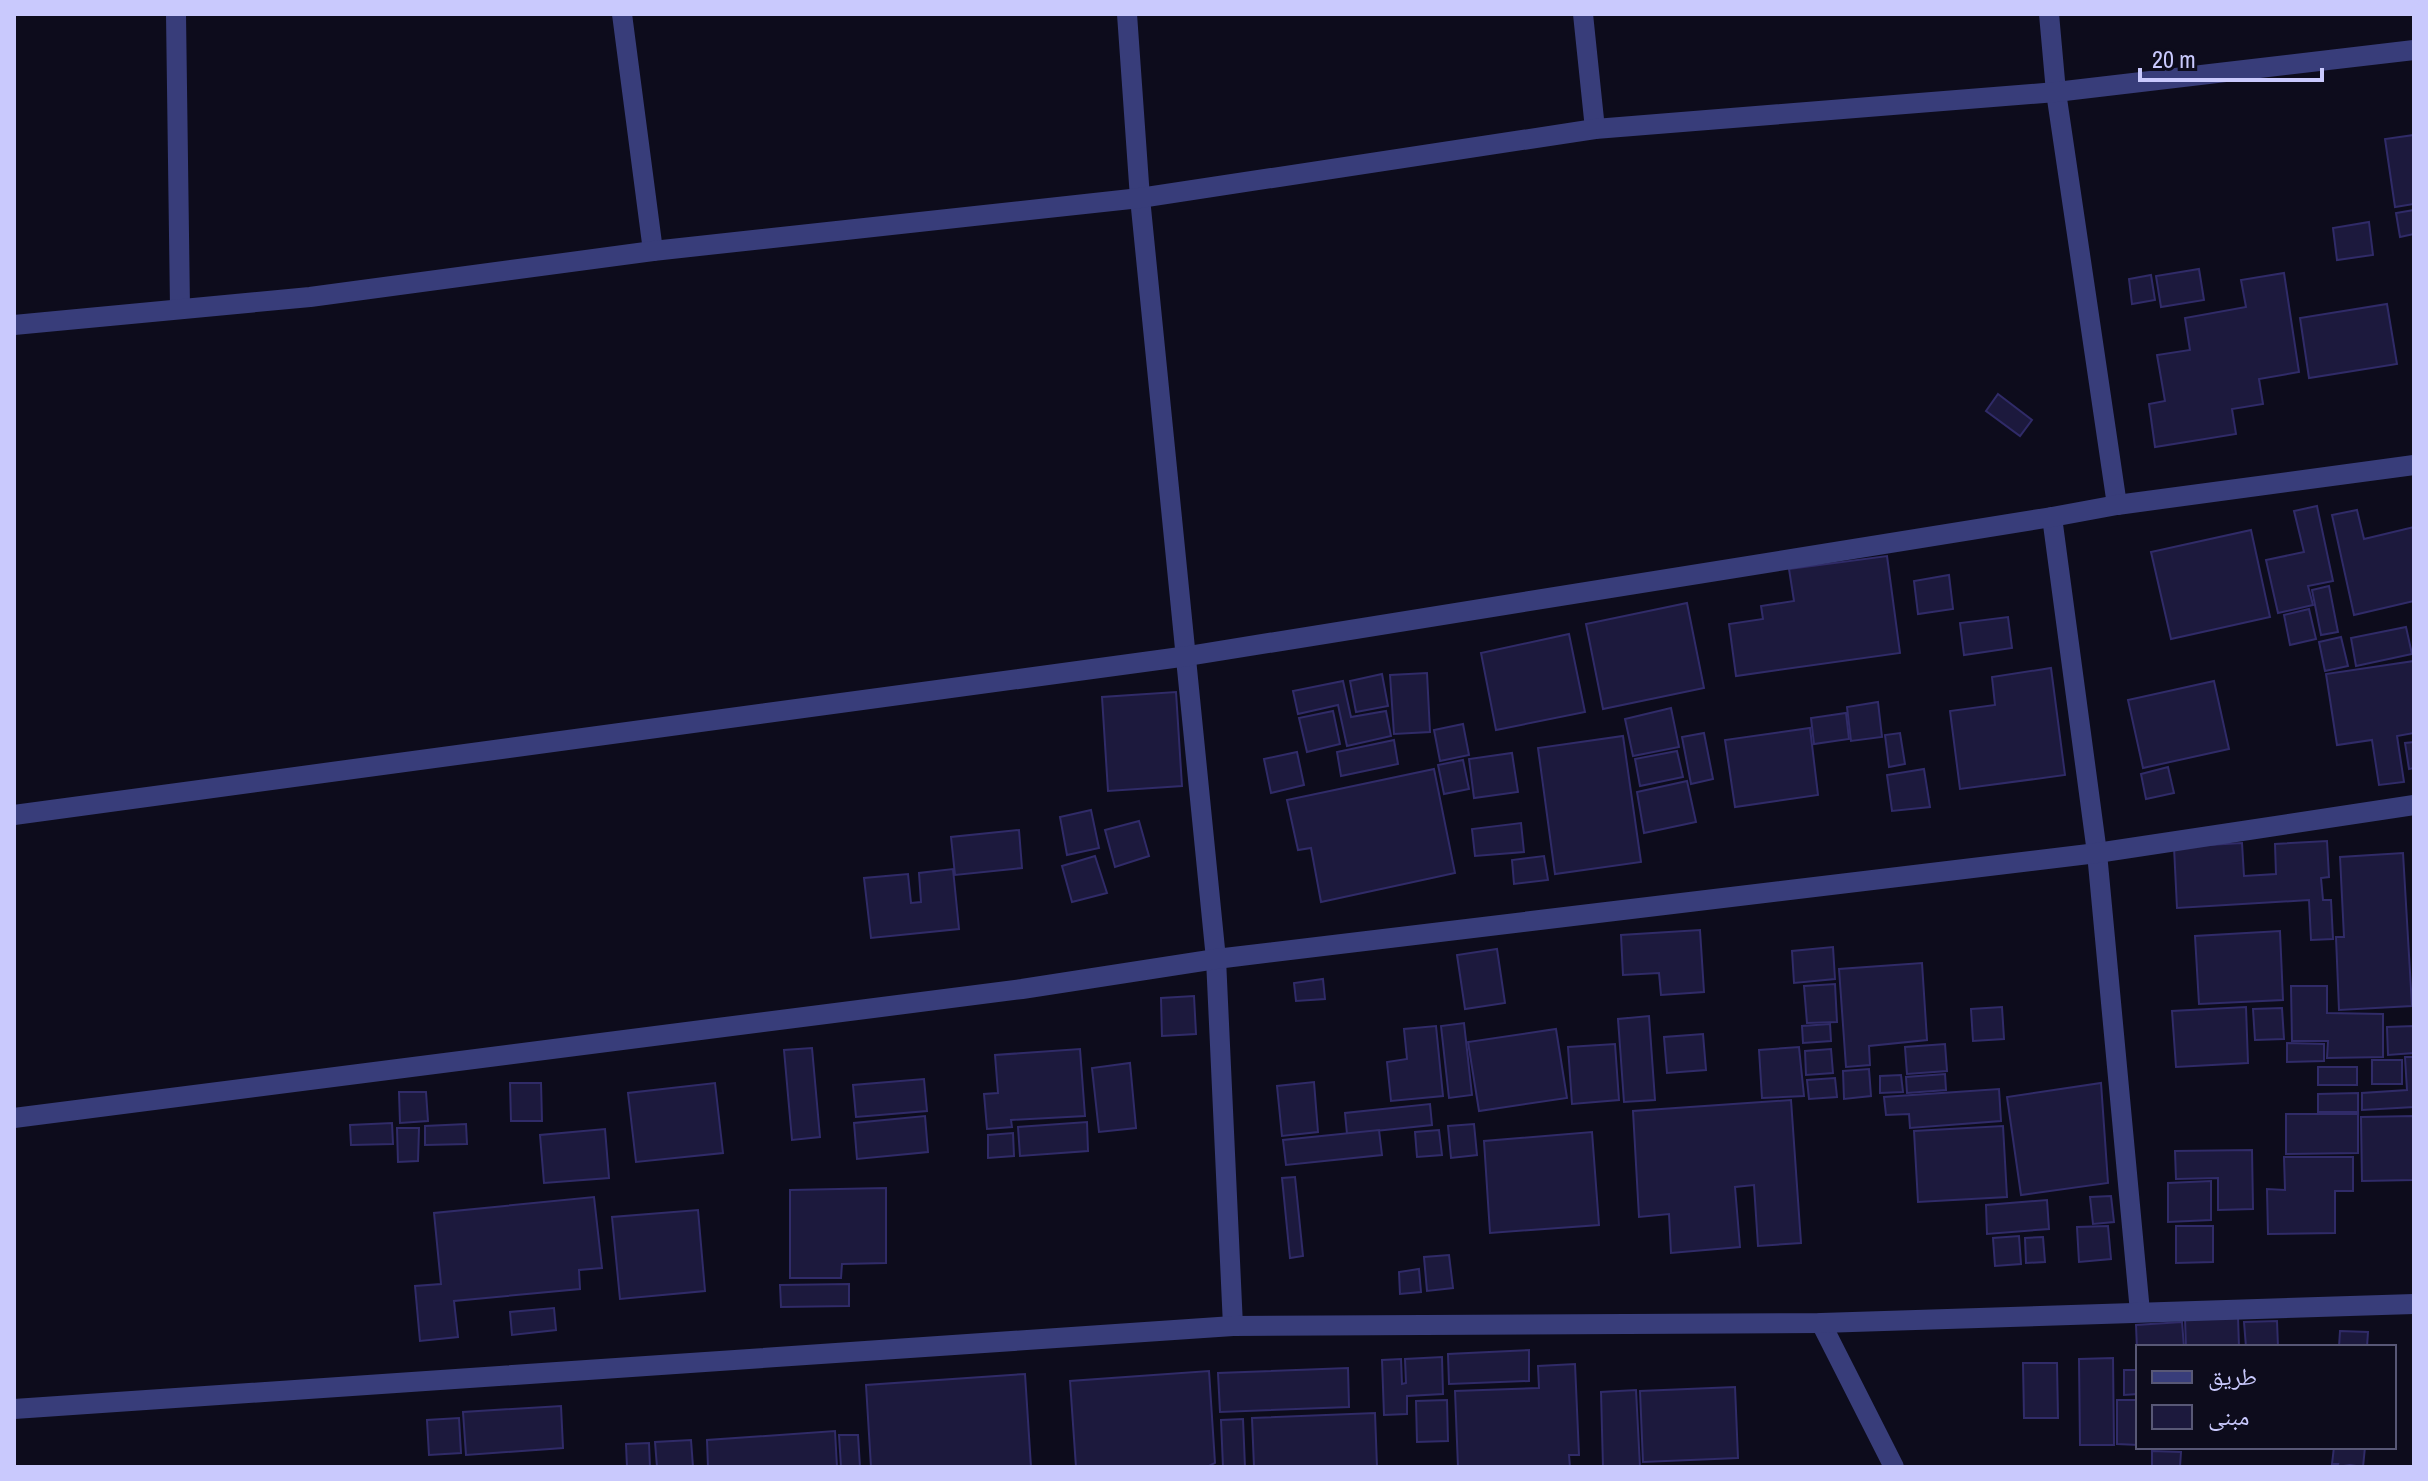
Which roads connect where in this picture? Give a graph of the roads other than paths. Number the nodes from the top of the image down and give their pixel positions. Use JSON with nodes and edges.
{"nodes":[{"id":1,"x":176,"y":14,"type":"edge"},
{"id":2,"x":622,"y":14,"type":"edge"},
{"id":3,"x":1127,"y":14,"type":"edge"},
{"id":4,"x":1583,"y":14,"type":"edge"},
{"id":5,"x":2049,"y":14,"type":"edge"},
{"id":6,"x":2414,"y":50,"type":"edge"},
{"id":7,"x":2056,"y":92,"type":"junction"},
{"id":8,"x":1595,"y":129,"type":"junction"},
{"id":9,"x":1140,"y":198,"type":"junction"},
{"id":10,"x":653,"y":251,"type":"junction"},
{"id":11,"x":180,"y":308,"type":"junction"},
{"id":12,"x":14,"y":325,"type":"edge"},
{"id":13,"x":2414,"y":465,"type":"edge"},
{"id":14,"x":2117,"y":505,"type":"junction"},
{"id":15,"x":2052,"y":517,"type":"junction"},
{"id":16,"x":1188,"y":656,"type":"junction"},
{"id":17,"x":2414,"y":805,"type":"edge"},
{"id":18,"x":14,"y":815,"type":"edge"},
{"id":19,"x":2097,"y":853,"type":"junction"},
{"id":20,"x":1216,"y":959,"type":"junction"},
{"id":21,"x":14,"y":1118,"type":"edge"},
{"id":22,"x":2414,"y":1304,"type":"edge"},
{"id":23,"x":2140,"y":1312,"type":"junction"},
{"id":24,"x":1821,"y":1323,"type":"junction"},
{"id":25,"x":1233,"y":1326,"type":"junction"},
{"id":26,"x":14,"y":1409,"type":"edge"},
{"id":27,"x":1894,"y":1467,"type":"edge"}],
"edges":[{"from":1,"to":11,"type":"street"},
{"from":2,"to":10,"type":"street"},
{"from":3,"to":9,"type":"street"},
{"from":4,"to":8,"type":"street"},
{"from":5,"to":7,"type":"street"},
{"from":6,"to":7,"type":"street"},
{"from":7,"to":8,"type":"street"},
{"from":7,"to":14,"type":"street"},
{"from":8,"to":9,"type":"street"},
{"from":9,"to":10,"type":"street"},
{"from":9,"to":16,"type":"street"},
{"from":10,"to":11,"type":"street"},
{"from":11,"to":12,"type":"street"},
{"from":13,"to":14,"type":"street"},
{"from":14,"to":15,"type":"street"},
{"from":15,"to":16,"type":"street"},
{"from":15,"to":19,"type":"street"},
{"from":16,"to":18,"type":"street"},
{"from":16,"to":20,"type":"street"},
{"from":17,"to":19,"type":"street"},
{"from":19,"to":20,"type":"street"},
{"from":19,"to":23,"type":"street"},
{"from":20,"to":21,"type":"street"},
{"from":20,"to":25,"type":"street"},
{"from":22,"to":23,"type":"street"},
{"from":23,"to":24,"type":"street"},
{"from":24,"to":25,"type":"street"},
{"from":24,"to":27,"type":"street"},
{"from":25,"to":26,"type":"street"}]}
